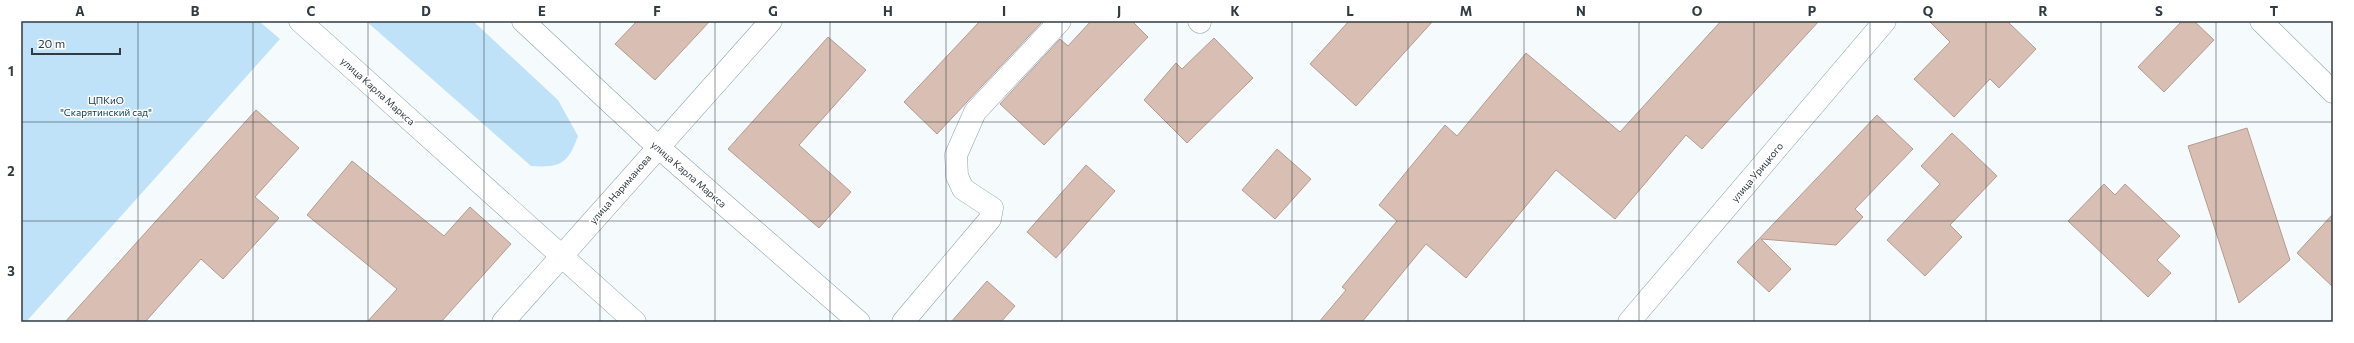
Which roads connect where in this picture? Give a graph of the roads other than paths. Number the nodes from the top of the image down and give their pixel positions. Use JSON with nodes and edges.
{"nodes":[{"id":1,"x":300,"y":21,"type":"edge"},
{"id":2,"x":523,"y":21,"type":"edge"},
{"id":3,"x":771,"y":21,"type":"edge"},
{"id":4,"x":1060,"y":21,"type":"edge"},
{"id":5,"x":1885,"y":21,"type":"edge"},
{"id":6,"x":2261,"y":21,"type":"edge"},
{"id":7,"x":2333,"y":92,"type":"edge"},
{"id":8,"x":657,"y":146,"type":"junction"},
{"id":9,"x":561,"y":256,"type":"junction"},
{"id":10,"x":503,"y":322,"type":"edge"},
{"id":11,"x":635,"y":322,"type":"edge"},
{"id":12,"x":859,"y":322,"type":"edge"},
{"id":13,"x":903,"y":322,"type":"edge"},
{"id":14,"x":1629,"y":322,"type":"edge"}],
"edges":[{"from":1,"to":9,"type":"main road","name":"улица Карла Маркса"},
{"from":2,"to":8,"type":"main road","name":"улица Карла Маркса"},
{"from":3,"to":8,"type":"main road","name":"улица Нариманова"},
{"from":4,"to":13,"type":"main road"},
{"from":5,"to":14,"type":"main road","name":"улица Урицкого"},
{"from":6,"to":7,"type":"main road"},
{"from":8,"to":9,"type":"main road","name":"улица Нариманова"},
{"from":8,"to":12,"type":"main road","name":"улица Карла Маркса"},
{"from":9,"to":10,"type":"main road","name":"улица Нариманова"},
{"from":9,"to":11,"type":"main road","name":"улица Карла Маркса"}]}
